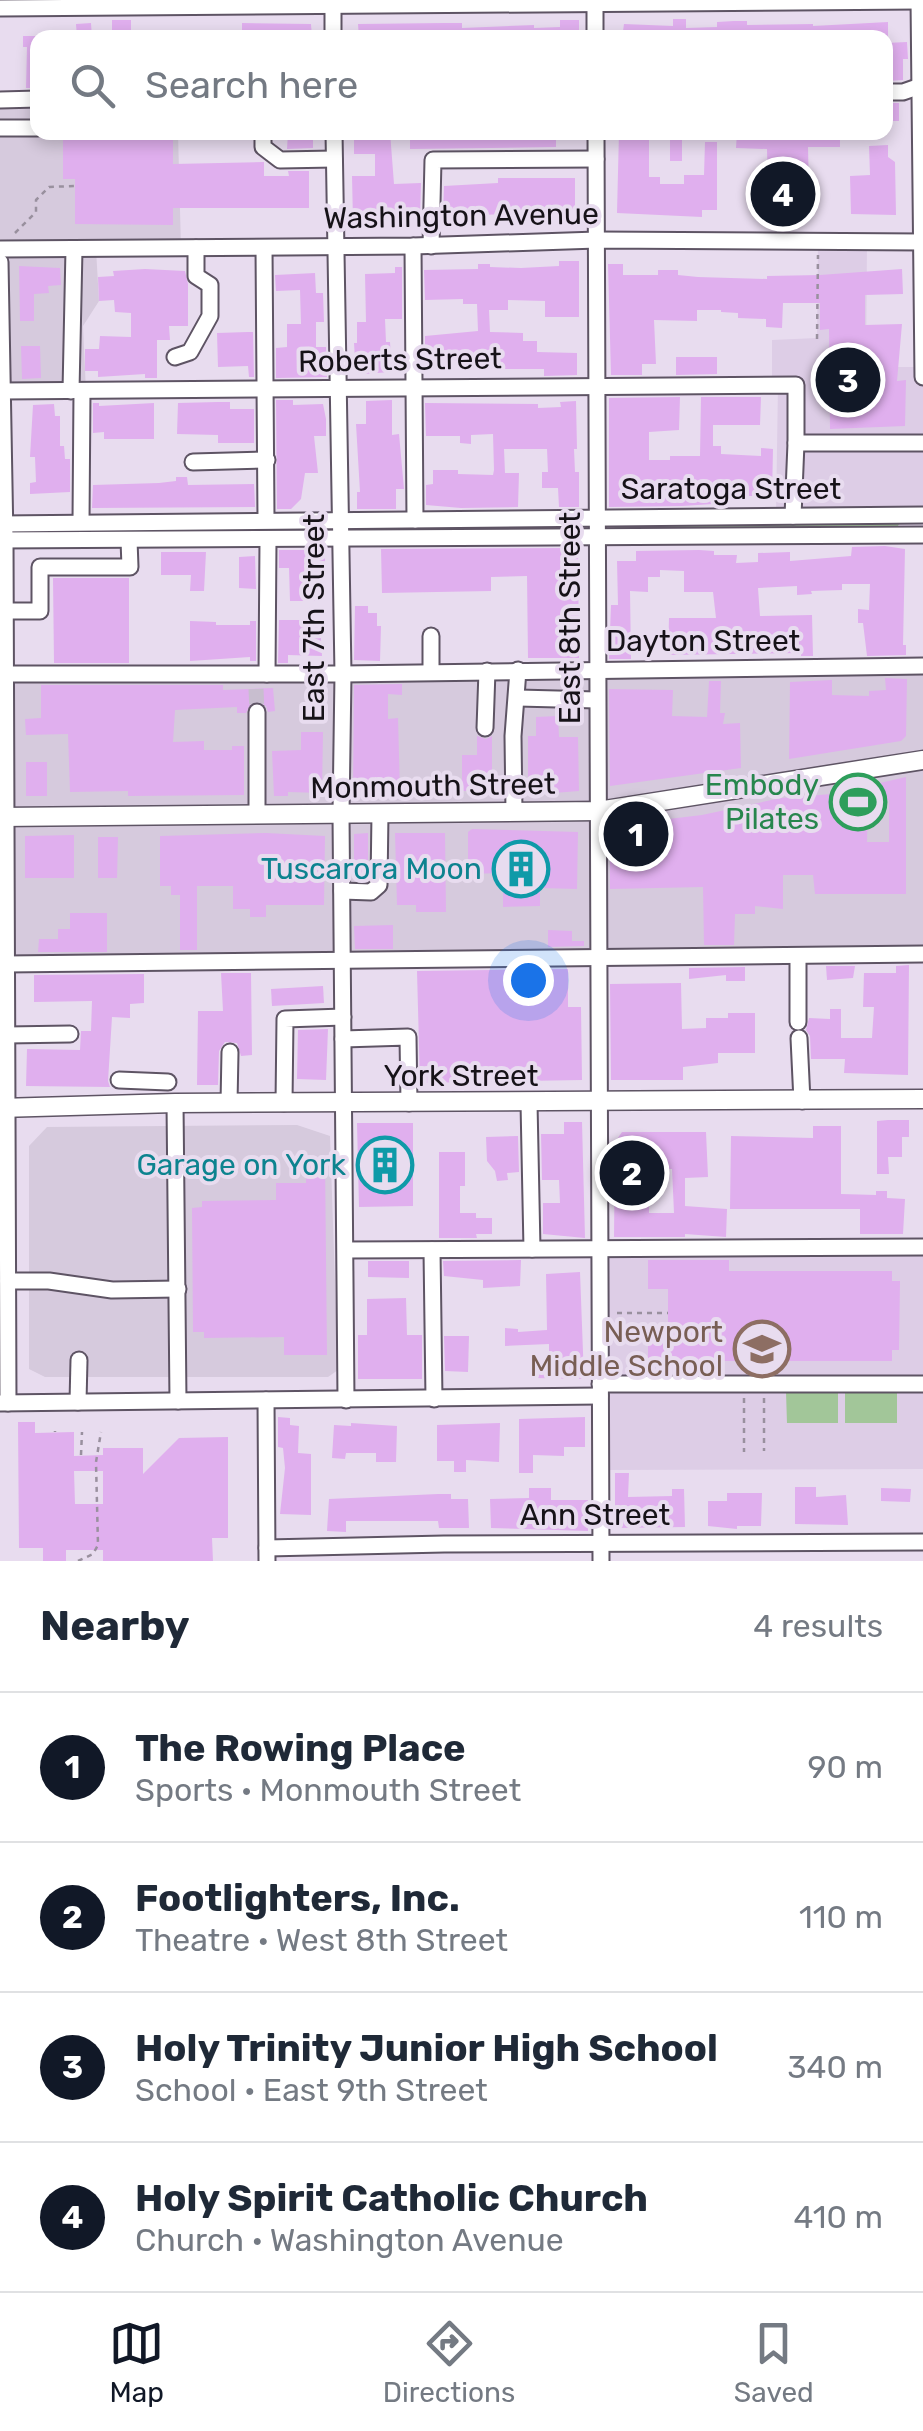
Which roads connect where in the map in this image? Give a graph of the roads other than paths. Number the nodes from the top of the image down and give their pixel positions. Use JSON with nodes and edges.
{"nodes":[{"id":1,"x":595,"y":1,"type":"edge"},
{"id":2,"x":333,"y":2,"type":"edge"},
{"id":3,"x":0,"y":8,"type":"edge"},
{"id":4,"x":920,"y":8,"type":"edge"},
{"id":5,"x":333,"y":30,"type":"edge"},
{"id":6,"x":595,"y":30,"type":"edge"},
{"id":7,"x":922,"y":86,"type":"edge"},
{"id":8,"x":893,"y":92,"type":"edge"},
{"id":9,"x":30,"y":99,"type":"edge"},
{"id":10,"x":0,"y":100,"type":"edge"},
{"id":11,"x":0,"y":128,"type":"edge"},
{"id":12,"x":30,"y":128,"type":"edge"},
{"id":13,"x":263,"y":140,"type":"edge"},
{"id":14,"x":334,"y":140,"type":"edge"},
{"id":15,"x":596,"y":140,"type":"edge"},
{"id":16,"x":922,"y":156,"type":"edge"},
{"id":17,"x":334,"y":159,"type":"junction"},
{"id":18,"x":596,"y":159,"type":"junction"},
{"id":19,"x":597,"y":240,"type":"junction"},
{"id":20,"x":922,"y":242,"type":"edge"},
{"id":21,"x":336,"y":246,"type":"junction"},
{"id":22,"x":413,"y":246,"type":"junction"},
{"id":23,"x":431,"y":246,"type":"junction"},
{"id":24,"x":196,"y":248,"type":"junction"},
{"id":25,"x":264,"y":248,"type":"junction"},
{"id":26,"x":0,"y":249,"type":"edge"},
{"id":27,"x":74,"y":249,"type":"junction"},
{"id":28,"x":0,"y":262,"type":"edge"},
{"id":29,"x":175,"y":356,"type":"dead end"},
{"id":30,"x":923,"y":377,"type":"edge"},
{"id":31,"x":597,"y":385,"type":"junction"},
{"id":32,"x":338,"y":388,"type":"junction"},
{"id":33,"x":414,"y":388,"type":"junction"},
{"id":34,"x":267,"y":389,"type":"junction"},
{"id":35,"x":4,"y":391,"type":"junction"},
{"id":36,"x":76,"y":391,"type":"junction"},
{"id":37,"x":796,"y":443,"type":"junction"},
{"id":38,"x":923,"y":443,"type":"edge"},
{"id":39,"x":267,"y":460,"type":"junction"},
{"id":40,"x":193,"y":462,"type":"dead end"},
{"id":41,"x":923,"y":515,"type":"edge"},
{"id":42,"x":793,"y":516,"type":"junction"},
{"id":43,"x":597,"y":517,"type":"junction"},
{"id":44,"x":266,"y":519,"type":"junction"},
{"id":45,"x":340,"y":519,"type":"junction"},
{"id":46,"x":415,"y":520,"type":"junction"},
{"id":47,"x":81,"y":522,"type":"junction"},
{"id":48,"x":2,"y":532,"type":"edge"},
{"id":49,"x":923,"y":535,"type":"edge"},
{"id":50,"x":598,"y":536,"type":"junction"},
{"id":51,"x":342,"y":539,"type":"junction"},
{"id":52,"x":129,"y":540,"type":"junction"},
{"id":53,"x":268,"y":540,"type":"junction"},
{"id":54,"x":4,"y":611,"type":"junction"},
{"id":55,"x":431,"y":636,"type":"dead end"},
{"id":56,"x":923,"y":666,"type":"edge"},
{"id":57,"x":596,"y":669,"type":"junction"},
{"id":58,"x":518,"y":670,"type":"junction"},
{"id":59,"x":487,"y":671,"type":"junction"},
{"id":60,"x":431,"y":672,"type":"junction"},
{"id":61,"x":4,"y":674,"type":"junction"},
{"id":62,"x":343,"y":674,"type":"junction"},
{"id":63,"x":260,"y":679,"type":"junction"},
{"id":64,"x":518,"y":698,"type":"junction"},
{"id":65,"x":597,"y":700,"type":"junction"},
{"id":66,"x":257,"y":712,"type":"tunnel mouth"},
{"id":67,"x":485,"y":728,"type":"dead end"},
{"id":68,"x":923,"y":760,"type":"edge"},
{"id":69,"x":514,"y":812,"type":"junction"},
{"id":70,"x":598,"y":812,"type":"junction"},
{"id":71,"x":340,"y":814,"type":"junction"},
{"id":72,"x":380,"y":814,"type":"junction"},
{"id":73,"x":257,"y":815,"type":"junction"},
{"id":74,"x":2,"y":816,"type":"edge"},
{"id":75,"x":342,"y":891,"type":"junction"},
{"id":76,"x":923,"y":954,"type":"edge"},
{"id":77,"x":798,"y":957,"type":"junction"},
{"id":78,"x":598,"y":959,"type":"junction"},
{"id":79,"x":343,"y":960,"type":"junction"},
{"id":80,"x":6,"y":964,"type":"junction"},
{"id":81,"x":343,"y":1017,"type":"junction"},
{"id":82,"x":5,"y":1030,"type":"edge"},
{"id":83,"x":70,"y":1034,"type":"dead end"},
{"id":84,"x":343,"y":1039,"type":"junction"},
{"id":85,"x":230,"y":1052,"type":"dead end"},
{"id":86,"x":119,"y":1080,"type":"dead end"},
{"id":87,"x":168,"y":1082,"type":"dead end"},
{"id":88,"x":923,"y":1099,"type":"edge"},
{"id":89,"x":802,"y":1101,"type":"junction"},
{"id":90,"x":600,"y":1102,"type":"junction"},
{"id":91,"x":175,"y":1103,"type":"junction"},
{"id":92,"x":229,"y":1103,"type":"junction"},
{"id":93,"x":284,"y":1103,"type":"junction"},
{"id":94,"x":343,"y":1103,"type":"junction"},
{"id":95,"x":409,"y":1103,"type":"junction"},
{"id":96,"x":529,"y":1103,"type":"junction"},
{"id":97,"x":4,"y":1108,"type":"edge"},
{"id":98,"x":923,"y":1247,"type":"edge"},
{"id":99,"x":599,"y":1248,"type":"junction"},
{"id":100,"x":532,"y":1249,"type":"junction"},
{"id":101,"x":346,"y":1250,"type":"junction"},
{"id":102,"x":432,"y":1250,"type":"junction"},
{"id":103,"x":8,"y":1281,"type":"junction"},
{"id":104,"x":178,"y":1289,"type":"junction"},
{"id":105,"x":79,"y":1360,"type":"dead end"},
{"id":106,"x":923,"y":1384,"type":"edge"},
{"id":107,"x":600,"y":1390,"type":"junction"},
{"id":108,"x":434,"y":1399,"type":"junction"},
{"id":109,"x":266,"y":1400,"type":"junction"},
{"id":110,"x":346,"y":1400,"type":"junction"},
{"id":111,"x":4,"y":1402,"type":"edge"},
{"id":112,"x":78,"y":1402,"type":"junction"},
{"id":113,"x":178,"y":1402,"type":"junction"},
{"id":114,"x":923,"y":1542,"type":"edge"},
{"id":115,"x":601,"y":1543,"type":"junction"},
{"id":116,"x":267,"y":1555,"type":"edge"},
{"id":117,"x":601,"y":1561,"type":"edge"}],
"edges":[{"from":1,"to":2,"type":"street"},
{"from":1,"to":4,"type":"street"},
{"from":1,"to":6,"type":"street"},
{"from":2,"to":3,"type":"street"},
{"from":2,"to":5,"type":"street"},
{"from":4,"to":7,"type":"street"},
{"from":7,"to":8,"type":"street"},
{"from":7,"to":16,"type":"street"},
{"from":9,"to":10,"type":"street"},
{"from":11,"to":12,"type":"street"},
{"from":13,"to":17,"type":"street"},
{"from":14,"to":17,"type":"street","name":"East 7th Street"},
{"from":15,"to":18,"type":"street","name":"East 8th Street"},
{"from":16,"to":20,"type":"street"},
{"from":17,"to":21,"type":"street","name":"East 7th Street"},
{"from":18,"to":19,"type":"street","name":"East 8th Street"},
{"from":18,"to":23,"type":"street"},
{"from":19,"to":20,"type":"street","name":"Washington Avenue"},
{"from":19,"to":23,"type":"street","name":"Washington Avenue"},
{"from":19,"to":31,"type":"street","name":"East 8th Street"},
{"from":20,"to":30,"type":"street"},
{"from":21,"to":22,"type":"street","name":"Washington Avenue"},
{"from":21,"to":25,"type":"street","name":"Washington Avenue"},
{"from":21,"to":32,"type":"street","name":"East 7th Street"},
{"from":22,"to":23,"type":"street","name":"Washington Avenue"},
{"from":22,"to":33,"type":"street"},
{"from":24,"to":25,"type":"street","name":"Washington Avenue"},
{"from":24,"to":27,"type":"street","name":"Washington Avenue"},
{"from":24,"to":29,"type":"street"},
{"from":25,"to":34,"type":"street"},
{"from":26,"to":27,"type":"street","name":"Washington Avenue"},
{"from":27,"to":36,"type":"street"},
{"from":28,"to":35,"type":"street"},
{"from":31,"to":33,"type":"street","name":"Roberts Street"},
{"from":31,"to":37,"type":"street","name":"Roberts Street"},
{"from":31,"to":43,"type":"street","name":"East 8th Street"},
{"from":32,"to":33,"type":"street","name":"Roberts Street"},
{"from":32,"to":34,"type":"street","name":"Roberts Street"},
{"from":32,"to":45,"type":"street","name":"East 7th Street"},
{"from":33,"to":46,"type":"street"},
{"from":34,"to":36,"type":"street","name":"Roberts Street"},
{"from":34,"to":39,"type":"street"},
{"from":35,"to":36,"type":"street","name":"Roberts Street"},
{"from":35,"to":48,"type":"street"},
{"from":36,"to":47,"type":"street"},
{"from":37,"to":38,"type":"street"},
{"from":37,"to":42,"type":"street"},
{"from":39,"to":40,"type":"street"},
{"from":39,"to":44,"type":"street"},
{"from":41,"to":42,"type":"street","name":"Saratoga Street"},
{"from":42,"to":43,"type":"street","name":"Saratoga Street"},
{"from":43,"to":46,"type":"street","name":"Saratoga Street"},
{"from":43,"to":50,"type":"street","name":"East 8th Street"},
{"from":44,"to":45,"type":"street","name":"Saratoga Street"},
{"from":44,"to":47,"type":"street","name":"Saratoga Street"},
{"from":45,"to":46,"type":"street","name":"Saratoga Street"},
{"from":45,"to":51,"type":"street","name":"East 7th Street"},
{"from":47,"to":48,"type":"street","name":"Saratoga Street"},
{"from":48,"to":52,"type":"street","name":"Saratoga Street"},
{"from":48,"to":54,"type":"street"},
{"from":49,"to":50,"type":"street","name":"Saratoga Street"},
{"from":50,"to":51,"type":"street","name":"Saratoga Street"},
{"from":50,"to":57,"type":"street","name":"East 8th Street"},
{"from":51,"to":53,"type":"street","name":"Saratoga Street"},
{"from":51,"to":62,"type":"street","name":"East 7th Street"},
{"from":52,"to":53,"type":"street","name":"Saratoga Street"},
{"from":52,"to":54,"type":"street"},
{"from":53,"to":63,"type":"street"},
{"from":54,"to":61,"type":"street"},
{"from":55,"to":60,"type":"street"},
{"from":56,"to":57,"type":"street","name":"Dayton Street"},
{"from":57,"to":58,"type":"street","name":"Dayton Street"},
{"from":57,"to":65,"type":"street","name":"East 8th Street"},
{"from":58,"to":59,"type":"street","name":"Dayton Street"},
{"from":58,"to":64,"type":"street"},
{"from":59,"to":60,"type":"street","name":"Dayton Street"},
{"from":59,"to":67,"type":"street"},
{"from":60,"to":62,"type":"street","name":"Dayton Street"},
{"from":61,"to":63,"type":"street","name":"Dayton Street"},
{"from":61,"to":74,"type":"street"},
{"from":62,"to":63,"type":"street","name":"Dayton Street"},
{"from":62,"to":71,"type":"street","name":"East 7th Street"},
{"from":64,"to":65,"type":"street"},
{"from":64,"to":69,"type":"street"},
{"from":65,"to":70,"type":"street","name":"East 8th Street"},
{"from":66,"to":73,"type":"street"},
{"from":68,"to":70,"type":"main road","name":"Monmouth Street"},
{"from":69,"to":70,"type":"main road","name":"Monmouth Street"},
{"from":69,"to":72,"type":"main road","name":"Monmouth Street"},
{"from":70,"to":78,"type":"street","name":"East 8th Street"},
{"from":71,"to":72,"type":"main road","name":"Monmouth Street"},
{"from":71,"to":73,"type":"main road","name":"Monmouth Street"},
{"from":71,"to":75,"type":"street","name":"East 7th Street"},
{"from":72,"to":75,"type":"street"},
{"from":73,"to":74,"type":"main road","name":"Monmouth Street"},
{"from":74,"to":80,"type":"street"},
{"from":75,"to":79,"type":"street","name":"East 7th Street"},
{"from":76,"to":77,"type":"street"},
{"from":77,"to":78,"type":"street"},
{"from":77,"to":89,"type":"street"},
{"from":78,"to":79,"type":"street"},
{"from":78,"to":90,"type":"street","name":"East 8th Street"},
{"from":79,"to":80,"type":"street"},
{"from":79,"to":81,"type":"street","name":"East 7th Street"},
{"from":80,"to":82,"type":"street"},
{"from":81,"to":84,"type":"street","name":"East 7th Street"},
{"from":81,"to":93,"type":"street"},
{"from":82,"to":83,"type":"street"},
{"from":82,"to":97,"type":"street"},
{"from":84,"to":94,"type":"street","name":"East 7th Street"},
{"from":84,"to":95,"type":"street"},
{"from":85,"to":92,"type":"street"},
{"from":86,"to":87,"type":"street"},
{"from":88,"to":89,"type":"main road","name":"York Street"},
{"from":89,"to":90,"type":"main road","name":"York Street"},
{"from":90,"to":96,"type":"main road","name":"York Street"},
{"from":90,"to":99,"type":"street","name":"East 8th Street"},
{"from":91,"to":92,"type":"main road","name":"York Street"},
{"from":91,"to":97,"type":"main road","name":"York Street"},
{"from":91,"to":104,"type":"street"},
{"from":92,"to":93,"type":"main road","name":"York Street"},
{"from":93,"to":94,"type":"main road","name":"York Street"},
{"from":94,"to":95,"type":"main road","name":"York Street"},
{"from":94,"to":101,"type":"street","name":"East 7th Street"},
{"from":95,"to":96,"type":"main road","name":"York Street"},
{"from":96,"to":100,"type":"street"},
{"from":97,"to":103,"type":"street"},
{"from":98,"to":99,"type":"street"},
{"from":99,"to":100,"type":"street"},
{"from":99,"to":107,"type":"street","name":"East 8th Street"},
{"from":100,"to":102,"type":"street"},
{"from":101,"to":102,"type":"street"},
{"from":101,"to":110,"type":"street","name":"East 7th Street"},
{"from":102,"to":108,"type":"street"},
{"from":103,"to":104,"type":"street"},
{"from":103,"to":111,"type":"street"},
{"from":104,"to":113,"type":"street"},
{"from":105,"to":112,"type":"street"},
{"from":106,"to":107,"type":"street"},
{"from":107,"to":108,"type":"street"},
{"from":107,"to":115,"type":"street","name":"East 8th Street"},
{"from":108,"to":110,"type":"street"},
{"from":109,"to":110,"type":"street"},
{"from":109,"to":113,"type":"street"},
{"from":109,"to":116,"type":"street"},
{"from":111,"to":112,"type":"street"},
{"from":112,"to":113,"type":"street"},
{"from":114,"to":115,"type":"street","name":"Ann Street"},
{"from":115,"to":116,"type":"street","name":"Ann Street"},
{"from":115,"to":117,"type":"street","name":"East 8th Street"}]}
